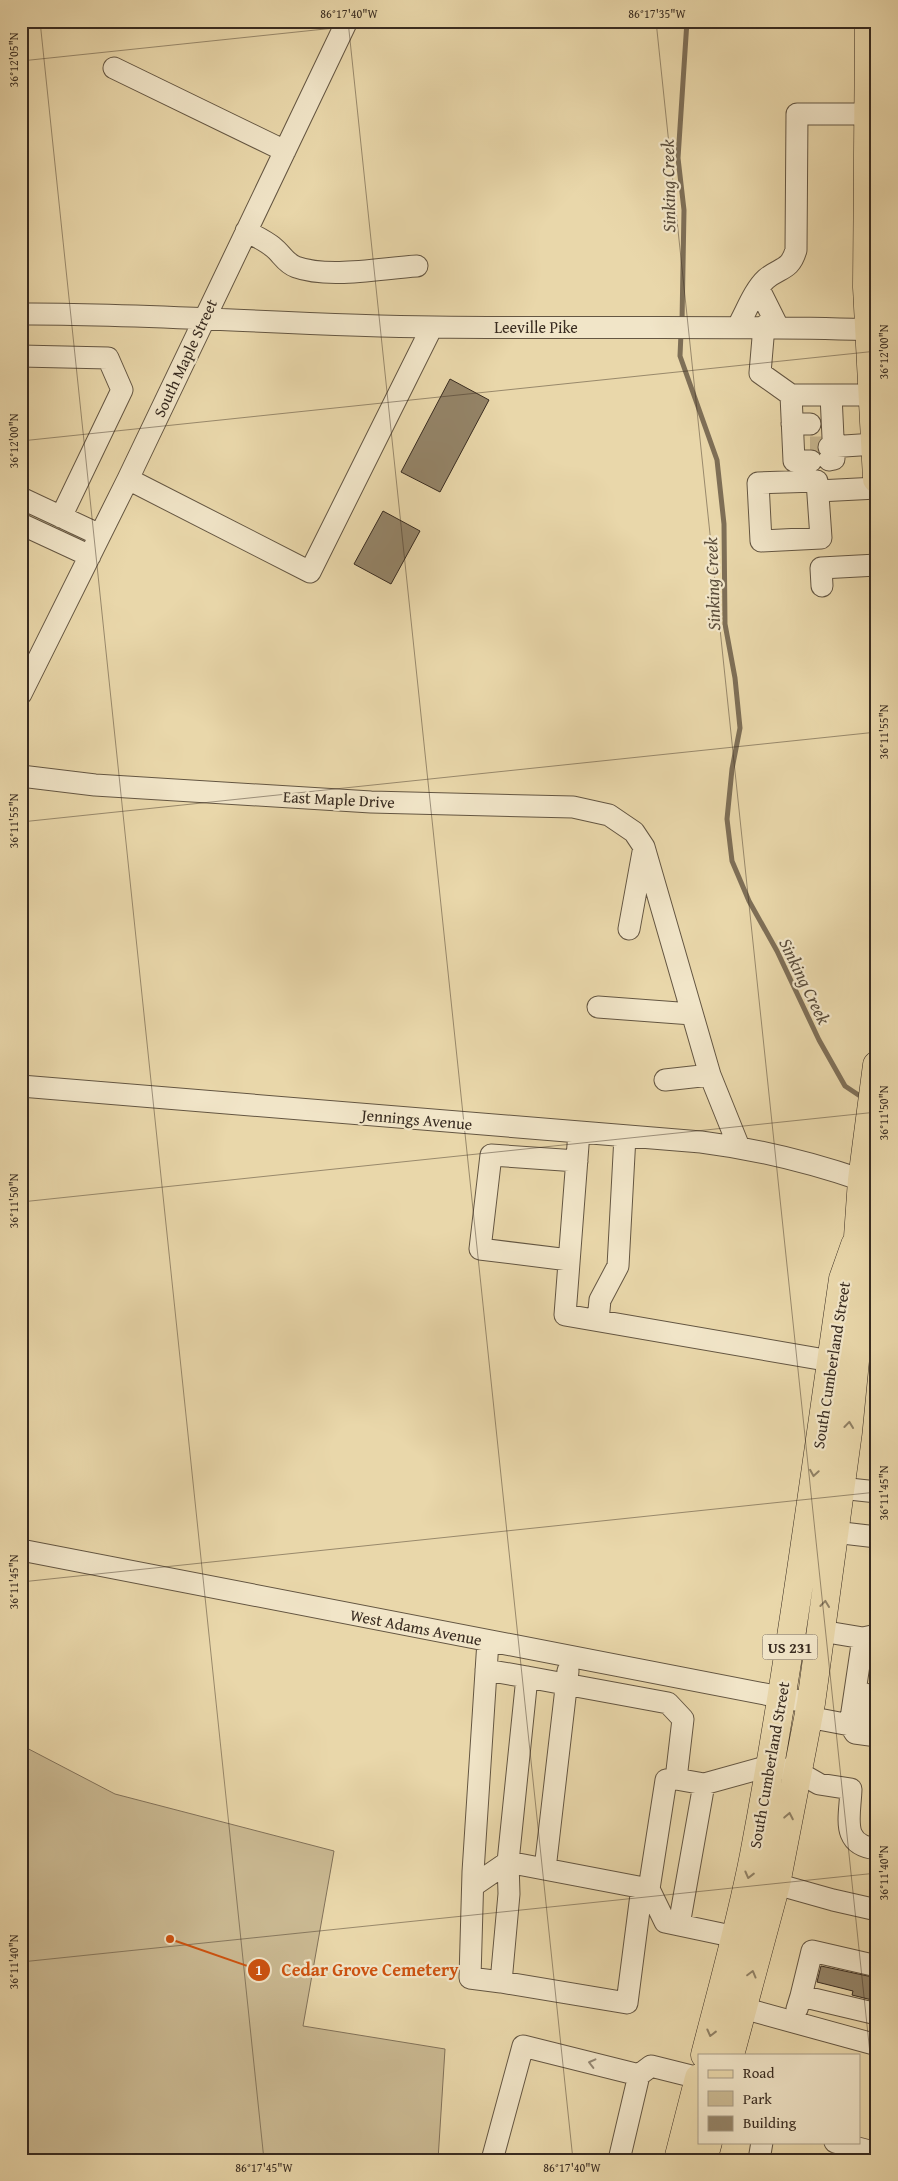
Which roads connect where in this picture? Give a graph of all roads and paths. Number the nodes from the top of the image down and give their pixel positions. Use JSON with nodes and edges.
{"nodes":[{"id":1,"x":347,"y":21,"type":"edge"},
{"id":2,"x":871,"y":38,"type":"edge"},
{"id":3,"x":114,"y":68,"type":"dead end"},
{"id":4,"x":868,"y":114,"type":"junction"},
{"id":5,"x":285,"y":151,"type":"junction"},
{"id":6,"x":872,"y":179,"type":"edge"},
{"id":7,"x":872,"y":225,"type":"edge"},
{"id":8,"x":246,"y":231,"type":"junction"},
{"id":9,"x":416,"y":266,"type":"dead end"},
{"id":10,"x":759,"y":288,"type":"junction"},
{"id":11,"x":21,"y":314,"type":"edge"},
{"id":12,"x":203,"y":317,"type":"junction"},
{"id":13,"x":738,"y":326,"type":"junction"},
{"id":14,"x":432,"y":327,"type":"junction"},
{"id":15,"x":771,"y":327,"type":"junction"},
{"id":16,"x":873,"y":329,"type":"edge"},
{"id":17,"x":21,"y":356,"type":"edge"},
{"id":18,"x":791,"y":395,"type":"junction"},
{"id":19,"x":831,"y":395,"type":"junction"},
{"id":20,"x":872,"y":395,"type":"junction"},
{"id":21,"x":816,"y":424,"type":"junction"},
{"id":22,"x":875,"y":444,"type":"junction"},
{"id":23,"x":818,"y":451,"type":"junction"},
{"id":24,"x":877,"y":478,"type":"edge"},
{"id":25,"x":128,"y":479,"type":"junction"},
{"id":26,"x":877,"y":488,"type":"edge"},
{"id":27,"x":818,"y":491,"type":"dead end"},
{"id":28,"x":21,"y":498,"type":"edge"},
{"id":29,"x":62,"y":517,"type":"junction"},
{"id":30,"x":21,"y":524,"type":"edge"},
{"id":31,"x":100,"y":535,"type":"junction"},
{"id":32,"x":90,"y":556,"type":"junction"},
{"id":33,"x":877,"y":565,"type":"edge"},
{"id":34,"x":822,"y":586,"type":"dead end"},
{"id":35,"x":29,"y":659,"type":"edge"},
{"id":36,"x":21,"y":694,"type":"edge"},
{"id":37,"x":21,"y":776,"type":"edge"},
{"id":38,"x":644,"y":847,"type":"junction"},
{"id":39,"x":629,"y":929,"type":"dead end"},
{"id":40,"x":598,"y":1007,"type":"dead end"},
{"id":41,"x":692,"y":1014,"type":"junction"},
{"id":42,"x":877,"y":1065,"type":"edge"},
{"id":43,"x":710,"y":1075,"type":"junction"},
{"id":44,"x":665,"y":1080,"type":"dead end"},
{"id":45,"x":21,"y":1086,"type":"edge"},
{"id":46,"x":579,"y":1132,"type":"junction"},
{"id":47,"x":625,"y":1136,"type":"junction"},
{"id":48,"x":739,"y":1147,"type":"junction"},
{"id":49,"x":577,"y":1161,"type":"junction"},
{"id":50,"x":862,"y":1180,"type":"junction"},
{"id":51,"x":858,"y":1237,"type":"junction"},
{"id":52,"x":569,"y":1260,"type":"junction"},
{"id":53,"x":598,"y":1320,"type":"junction"},
{"id":54,"x":831,"y":1361,"type":"junction"},
{"id":55,"x":840,"y":1488,"type":"junction"},
{"id":56,"x":877,"y":1492,"type":"edge"},
{"id":57,"x":834,"y":1532,"type":"junction"},
{"id":58,"x":877,"y":1537,"type":"edge"},
{"id":59,"x":21,"y":1550,"type":"edge"},
{"id":60,"x":821,"y":1631,"type":"junction"},
{"id":61,"x":488,"y":1641,"type":"junction"},
{"id":62,"x":866,"y":1641,"type":"edge"},
{"id":63,"x":570,"y":1657,"type":"junction"},
{"id":64,"x":486,"y":1670,"type":"junction"},
{"id":65,"x":672,"y":1676,"type":"junction"},
{"id":66,"x":527,"y":1677,"type":"junction"},
{"id":67,"x":566,"y":1684,"type":"junction"},
{"id":68,"x":781,"y":1698,"type":"junction"},
{"id":69,"x":668,"y":1703,"type":"junction"},
{"id":70,"x":810,"y":1710,"type":"junction"},
{"id":71,"x":877,"y":1721,"type":"edge"},
{"id":72,"x":850,"y":1726,"type":"junction"},
{"id":73,"x":877,"y":1736,"type":"edge"},
{"id":74,"x":769,"y":1766,"type":"junction"},
{"id":75,"x":798,"y":1772,"type":"junction"},
{"id":76,"x":676,"y":1779,"type":"junction"},
{"id":77,"x":704,"y":1784,"type":"junction"},
{"id":78,"x":877,"y":1849,"type":"edge"},
{"id":79,"x":508,"y":1862,"type":"junction"},
{"id":80,"x":545,"y":1869,"type":"junction"},
{"id":81,"x":776,"y":1884,"type":"junction"},
{"id":82,"x":472,"y":1886,"type":"junction"},
{"id":83,"x":646,"y":1888,"type":"junction"},
{"id":84,"x":877,"y":1910,"type":"edge"},
{"id":85,"x":679,"y":1925,"type":"junction"},
{"id":86,"x":734,"y":1936,"type":"junction"},
{"id":87,"x":760,"y":1943,"type":"junction"},
{"id":88,"x":877,"y":1966,"type":"edge"},
{"id":89,"x":501,"y":1982,"type":"junction"},
{"id":90,"x":801,"y":1996,"type":"junction"},
{"id":91,"x":730,"y":2005,"type":"junction"},
{"id":92,"x":877,"y":2014,"type":"edge"},
{"id":93,"x":793,"y":2023,"type":"junction"},
{"id":94,"x":877,"y":2045,"type":"edge"},
{"id":95,"x":706,"y":2054,"type":"edge"},
{"id":96,"x":730,"y":2054,"type":"edge"},
{"id":97,"x":639,"y":2075,"type":"junction"},
{"id":98,"x":698,"y":2078,"type":"edge"},
{"id":99,"x":698,"y":2082,"type":"edge"},
{"id":100,"x":708,"y":2144,"type":"edge"},
{"id":101,"x":762,"y":2144,"type":"edge"},
{"id":102,"x":843,"y":2144,"type":"edge"},
{"id":103,"x":877,"y":2153,"type":"edge"},
{"id":104,"x":492,"y":2160,"type":"edge"},
{"id":105,"x":619,"y":2160,"type":"edge"},
{"id":106,"x":678,"y":2160,"type":"edge"},
{"id":107,"x":704,"y":2160,"type":"edge"},
{"id":108,"x":759,"y":2160,"type":"edge"}],
"edges":[{"from":1,"to":5,"type":"street","name":"South Maple Street"},
{"from":2,"to":4,"type":"main road"},
{"from":3,"to":5,"type":"street"},
{"from":4,"to":6,"type":"main road"},
{"from":4,"to":10,"type":"street"},
{"from":5,"to":8,"type":"street","name":"South Maple Street"},
{"from":6,"to":7,"type":"main road"},
{"from":7,"to":16,"type":"main road"},
{"from":8,"to":9,"type":"street"},
{"from":8,"to":12,"type":"street","name":"South Maple Street"},
{"from":10,"to":13,"type":"street"},
{"from":10,"to":15,"type":"street"},
{"from":11,"to":12,"type":"street","name":"Leeville Pike"},
{"from":12,"to":14,"type":"street","name":"Leeville Pike"},
{"from":12,"to":25,"type":"street","name":"South Maple Street"},
{"from":13,"to":14,"type":"street","name":"Leeville Pike"},
{"from":13,"to":15,"type":"street","name":"Leeville Pike"},
{"from":14,"to":25,"type":"street"},
{"from":15,"to":16,"type":"street","name":"Leeville Pike"},
{"from":15,"to":18,"type":"street"},
{"from":16,"to":20,"type":"main road"},
{"from":17,"to":29,"type":"street"},
{"from":18,"to":19,"type":"street"},
{"from":18,"to":21,"type":"street"},
{"from":19,"to":20,"type":"street"},
{"from":19,"to":21,"type":"street"},
{"from":20,"to":22,"type":"main road"},
{"from":21,"to":23,"type":"street"},
{"from":21,"to":23,"type":"street"},
{"from":22,"to":23,"type":"street"},
{"from":22,"to":24,"type":"main road"},
{"from":25,"to":31,"type":"street","name":"South Maple Street"},
{"from":26,"to":27,"type":"street"},
{"from":28,"to":29,"type":"street"},
{"from":29,"to":31,"type":"street"},
{"from":30,"to":32,"type":"street"},
{"from":31,"to":32,"type":"street","name":"South Maple Street"},
{"from":32,"to":35,"type":"street","name":"South Maple Street"},
{"from":33,"to":34,"type":"street"},
{"from":35,"to":36,"type":"street","name":"South Maple Street"},
{"from":37,"to":38,"type":"street","name":"East Maple Drive"},
{"from":38,"to":39,"type":"street"},
{"from":38,"to":41,"type":"street"},
{"from":40,"to":41,"type":"street"},
{"from":41,"to":43,"type":"street"},
{"from":42,"to":50,"type":"main road","name":"South Cumberland Street","number":"US 231"},
{"from":43,"to":44,"type":"street"},
{"from":43,"to":48,"type":"street"},
{"from":45,"to":46,"type":"street","name":"Jennings Avenue"},
{"from":46,"to":47,"type":"street","name":"Jennings Avenue"},
{"from":46,"to":49,"type":"street"},
{"from":47,"to":48,"type":"street","name":"Jennings Avenue"},
{"from":47,"to":53,"type":"street"},
{"from":48,"to":50,"type":"street","name":"Jennings Avenue"},
{"from":49,"to":52,"type":"street"},
{"from":49,"to":52,"type":"street"},
{"from":50,"to":51,"type":"main road","name":"South Cumberland Street","number":"US 231"},
{"from":51,"to":54,"type":"main road","name":"South Cumberland Street","number":"US 231"},
{"from":55,"to":51,"type":"main road","name":"South Cumberland Street","number":"US 231","one_way":true},
{"from":52,"to":53,"type":"street"},
{"from":53,"to":54,"type":"street"},
{"from":54,"to":68,"type":"main road","name":"South Cumberland Street","number":"US 231","one_way":true},
{"from":55,"to":56,"type":"street"},
{"from":55,"to":57,"type":"main road","name":"South Cumberland Street","number":"US 231"},
{"from":57,"to":58,"type":"street"},
{"from":60,"to":57,"type":"main road","name":"South Cumberland Street","number":"US 231","one_way":true},
{"from":59,"to":61,"type":"street","name":"West Adams Avenue"},
{"from":60,"to":62,"type":"street"},
{"from":60,"to":70,"type":"main road","name":"South Cumberland Street","number":"US 231"},
{"from":61,"to":63,"type":"street","name":"West Adams Avenue"},
{"from":61,"to":64,"type":"street"},
{"from":62,"to":71,"type":"street"},
{"from":62,"to":72,"type":"street"},
{"from":63,"to":65,"type":"street","name":"West Adams Avenue"},
{"from":63,"to":67,"type":"street"},
{"from":64,"to":66,"type":"street"},
{"from":64,"to":82,"type":"street"},
{"from":65,"to":68,"type":"street","name":"West Adams Avenue"},
{"from":65,"to":69,"type":"street"},
{"from":66,"to":67,"type":"street"},
{"from":66,"to":79,"type":"street"},
{"from":67,"to":69,"type":"street"},
{"from":67,"to":80,"type":"street"},
{"from":68,"to":70,"type":"street","name":"West Adams Avenue"},
{"from":68,"to":74,"type":"main road","name":"South Cumberland Street","number":"US 231"},
{"from":69,"to":76,"type":"street"},
{"from":70,"to":72,"type":"street","name":"West Adams Avenue"},
{"from":70,"to":75,"type":"main road","name":"South Cumberland Street","number":"US 231"},
{"from":72,"to":73,"type":"street","name":"West Adams Avenue"},
{"from":74,"to":75,"type":"street"},
{"from":74,"to":77,"type":"street"},
{"from":74,"to":86,"type":"main road","name":"South Cumberland Street","number":"US 231","one_way":true},
{"from":75,"to":78,"type":"street"},
{"from":81,"to":75,"type":"main road","name":"South Cumberland Street","number":"US 231","one_way":true},
{"from":76,"to":77,"type":"street"},
{"from":76,"to":83,"type":"street"},
{"from":77,"to":85,"type":"street"},
{"from":79,"to":80,"type":"street"},
{"from":79,"to":82,"type":"street"},
{"from":79,"to":89,"type":"street"},
{"from":80,"to":83,"type":"street"},
{"from":81,"to":84,"type":"street"},
{"from":81,"to":87,"type":"main road","name":"South Cumberland Street","number":"US 231"},
{"from":82,"to":89,"type":"street"},
{"from":83,"to":85,"type":"street"},
{"from":83,"to":89,"type":"street"},
{"from":85,"to":86,"type":"street"},
{"from":86,"to":87,"type":"street"},
{"from":86,"to":91,"type":"main road","name":"South Cumberland Street","number":"US 231"},
{"from":91,"to":87,"type":"main road","name":"South Cumberland Street","number":"US 231","one_way":true},
{"from":88,"to":90,"type":"street"},
{"from":90,"to":92,"type":"street"},
{"from":90,"to":93,"type":"street"},
{"from":91,"to":93,"type":"street"},
{"from":91,"to":95,"type":"main road","name":"South Cumberland Street","number":"US 231","one_way":true},
{"from":91,"to":96,"type":"main road","name":"South Cumberland Street","number":"US 231"},
{"from":93,"to":94,"type":"street"},
{"from":97,"to":98,"type":"street"},
{"from":97,"to":104,"type":"street","one_way":true},
{"from":97,"to":105,"type":"street"},
{"from":99,"to":106,"type":"main road"},
{"from":100,"to":107,"type":"main road"},
{"from":101,"to":108,"type":"street"},
{"from":102,"to":103,"type":"street"}]}
